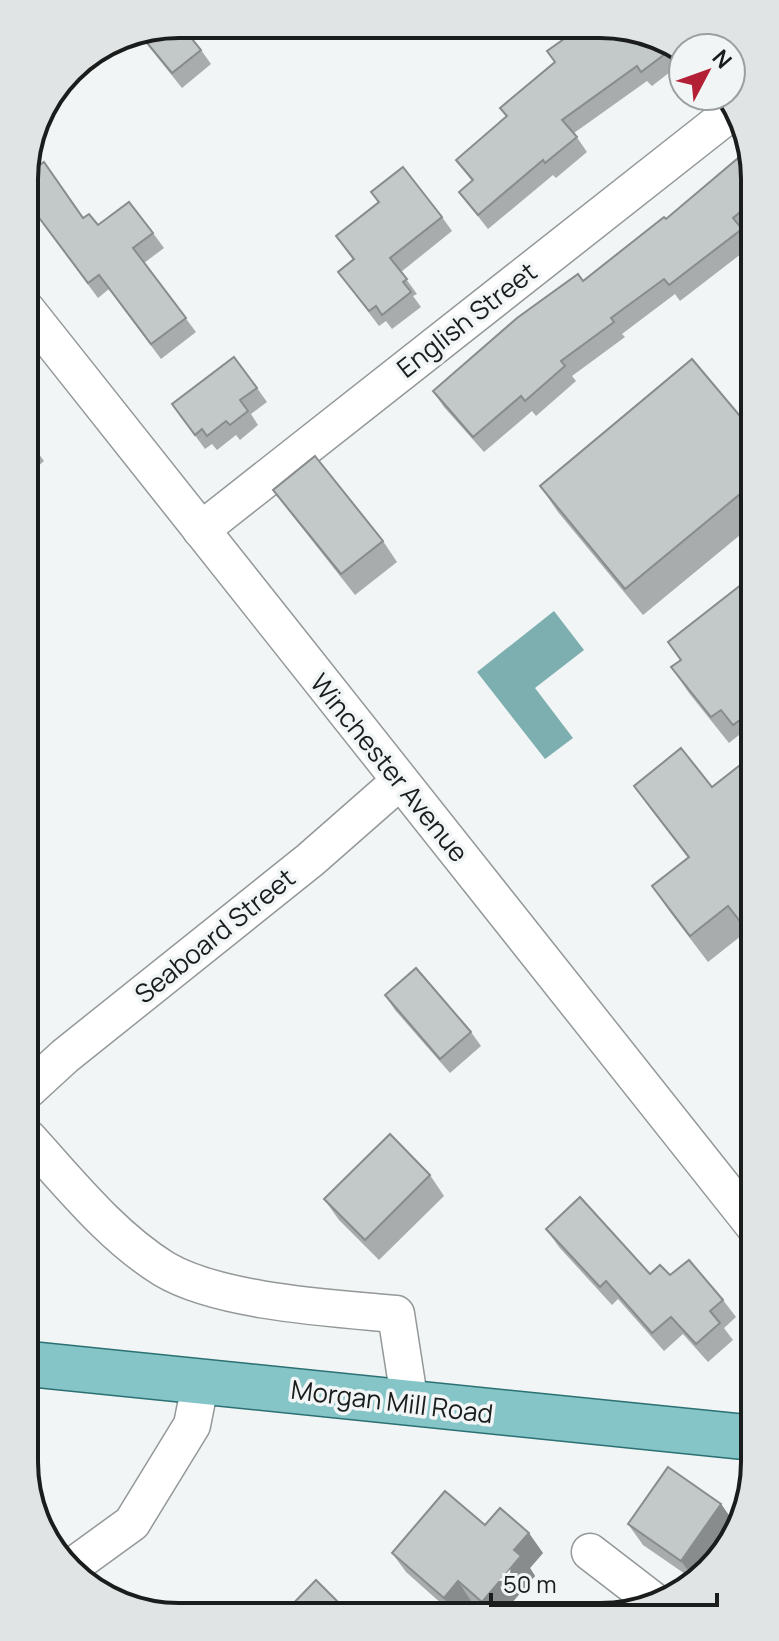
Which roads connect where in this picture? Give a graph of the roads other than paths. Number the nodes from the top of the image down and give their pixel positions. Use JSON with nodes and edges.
{"nodes":[{"id":1,"x":727,"y":116,"type":"edge"},
{"id":2,"x":38,"y":324,"type":"edge"},
{"id":3,"x":201,"y":530,"type":"junction"},
{"id":4,"x":400,"y":781,"type":"junction"},
{"id":5,"x":38,"y":1081,"type":"edge"},
{"id":6,"x":38,"y":1149,"type":"edge"},
{"id":7,"x":741,"y":1210,"type":"edge"},
{"id":8,"x":38,"y":1365,"type":"edge"},
{"id":9,"x":201,"y":1380,"type":"junction"},
{"id":10,"x":410,"y":1404,"type":"junction"},
{"id":11,"x":741,"y":1437,"type":"edge"},
{"id":12,"x":590,"y":1552,"type":"dead end"},
{"id":13,"x":79,"y":1562,"type":"edge"},
{"id":14,"x":646,"y":1595,"type":"edge"}],
"edges":[{"from":1,"to":3,"type":"street","name":"English Street"},
{"from":2,"to":3,"type":"street","name":"Winchester Avenue"},
{"from":3,"to":4,"type":"street","name":"Winchester Avenue"},
{"from":4,"to":5,"type":"street","name":"Seaboard Street"},
{"from":4,"to":7,"type":"street","name":"Winchester Avenue"},
{"from":6,"to":10,"type":"street"},
{"from":8,"to":9,"type":"main road","name":"Morgan Mill Road"},
{"from":9,"to":10,"type":"main road","name":"Morgan Mill Road"},
{"from":9,"to":13,"type":"street"},
{"from":10,"to":11,"type":"main road","name":"Morgan Mill Road"},
{"from":12,"to":14,"type":"street"}]}
